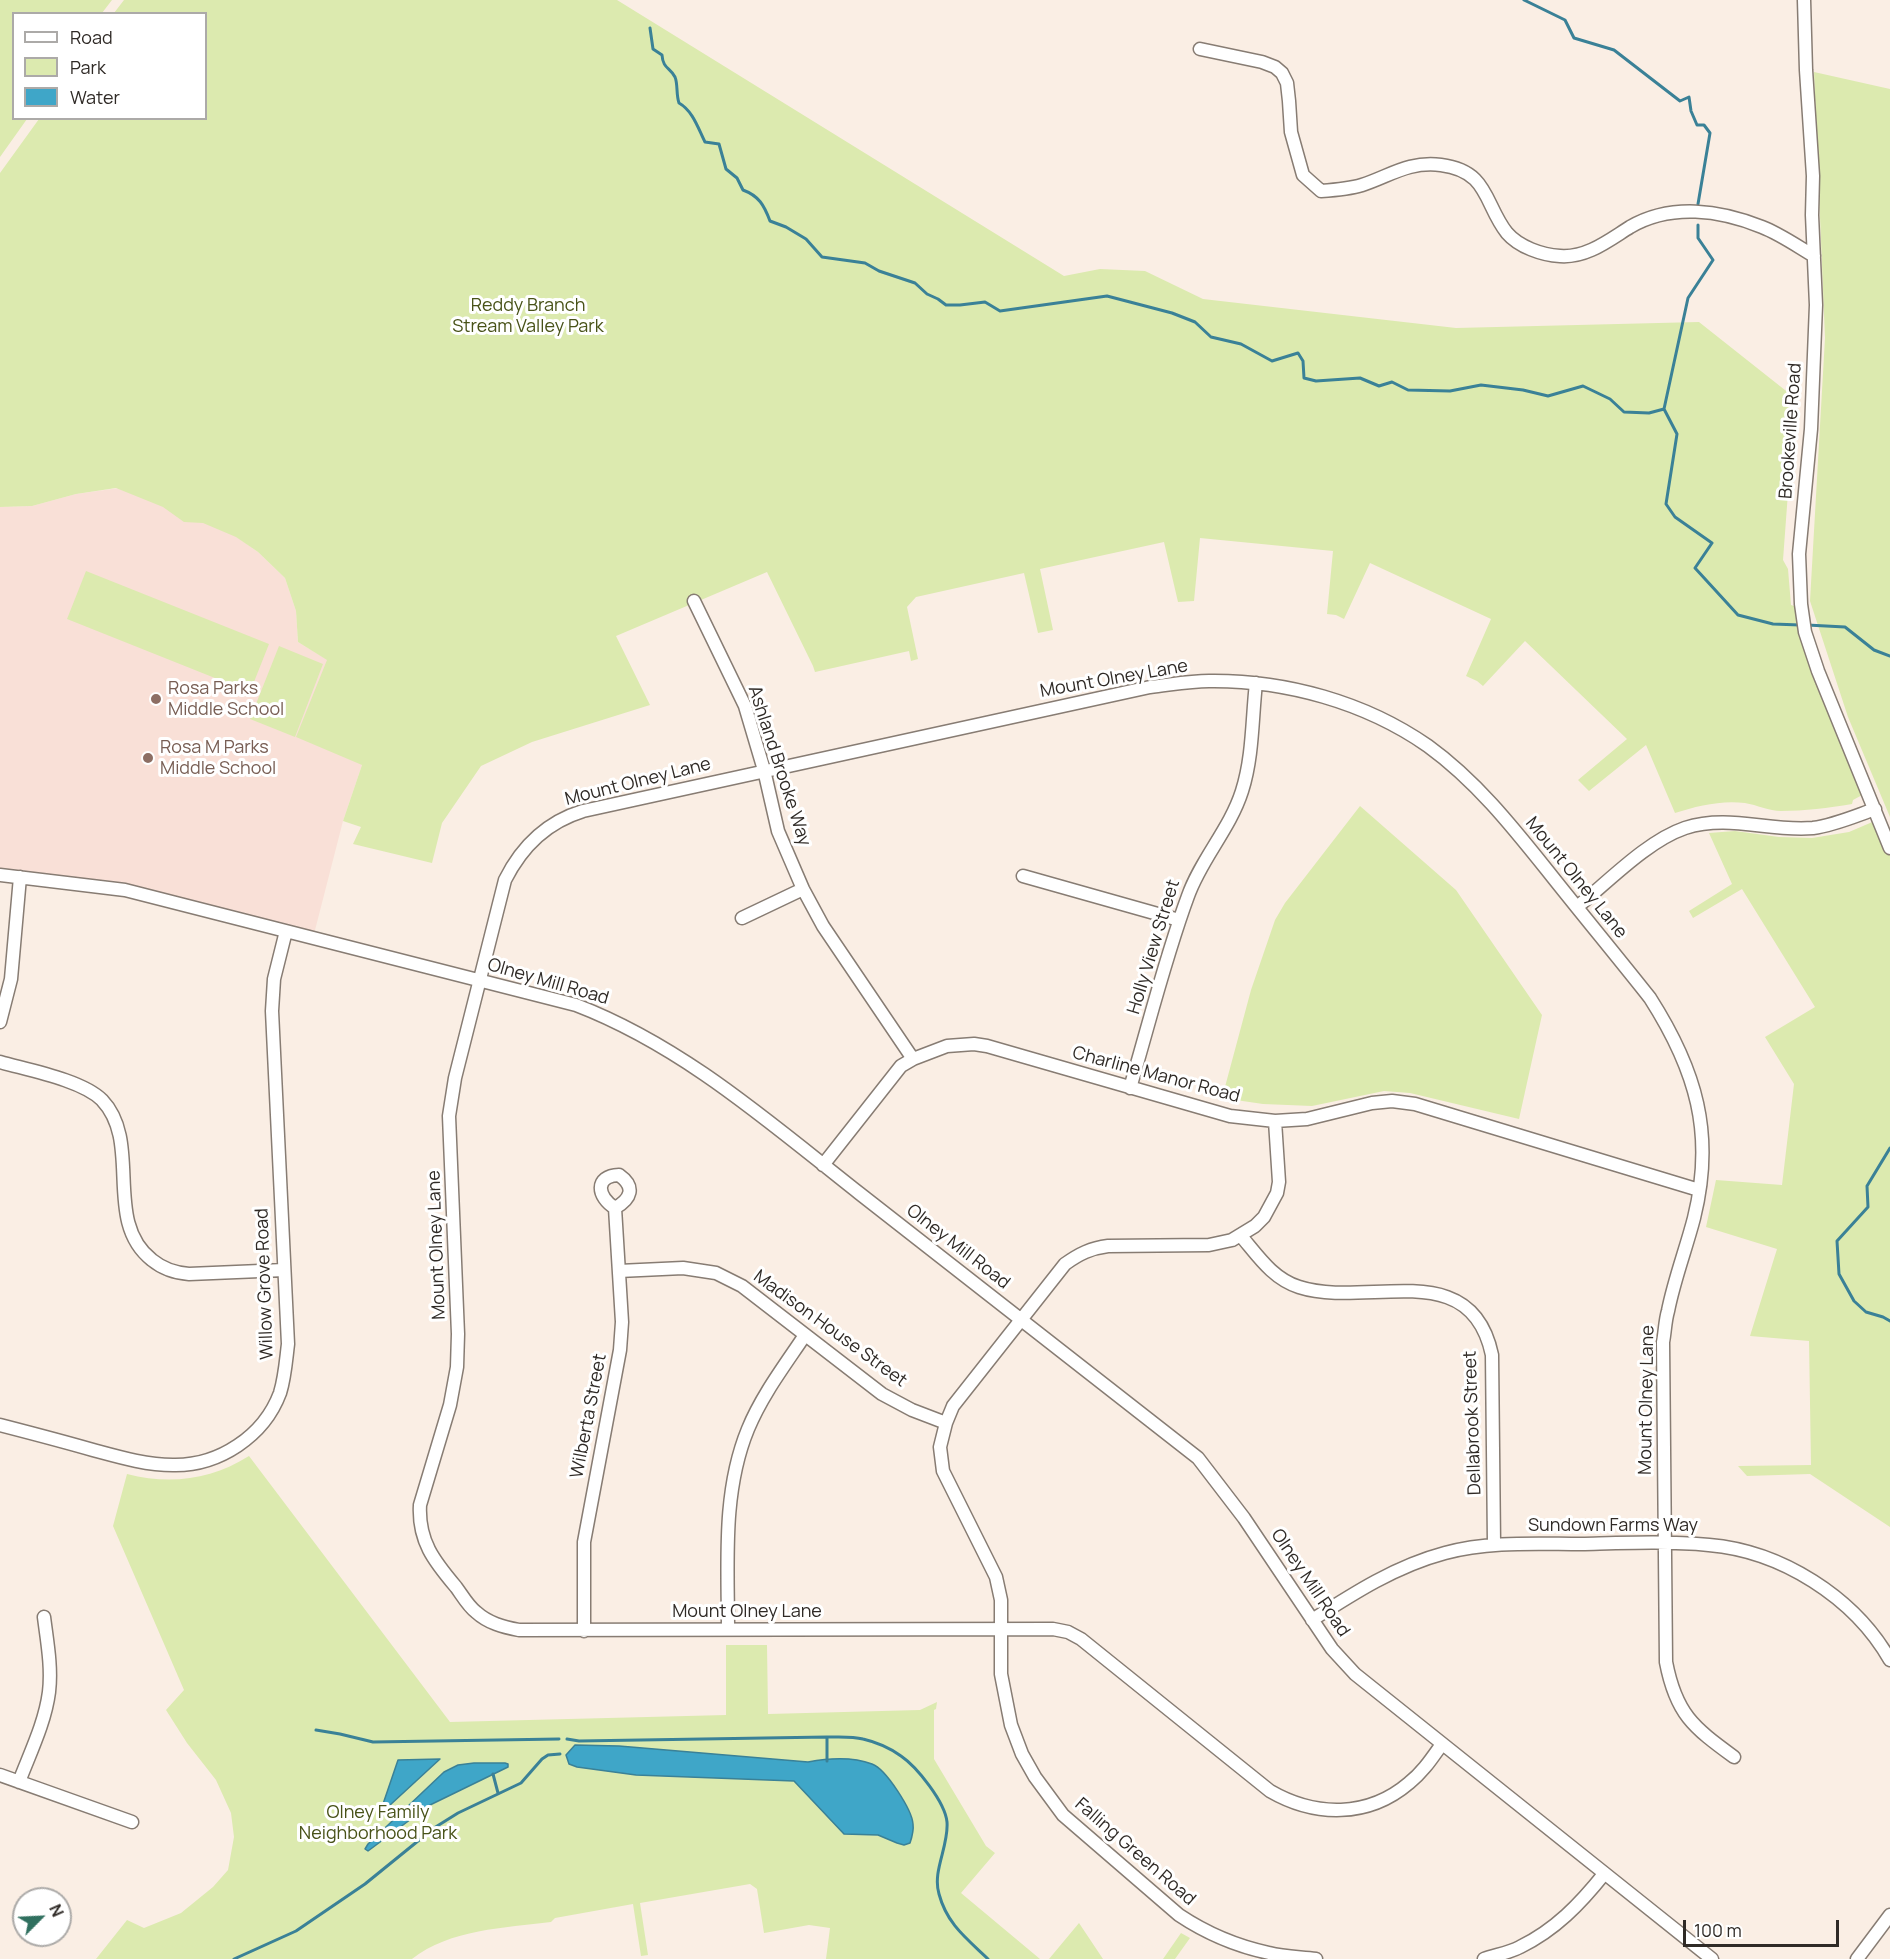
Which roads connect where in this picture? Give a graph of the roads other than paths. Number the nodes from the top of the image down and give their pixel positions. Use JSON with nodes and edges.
{"nodes":[{"id":1,"x":1804,"y":0,"type":"edge"},
{"id":2,"x":1200,"y":49,"type":"dead end"},
{"id":3,"x":1814,"y":256,"type":"junction"},
{"id":4,"x":694,"y":601,"type":"dead end"},
{"id":5,"x":1256,"y":683,"type":"junction"},
{"id":6,"x":764,"y":770,"type":"junction"},
{"id":7,"x":1875,"y":809,"type":"junction"},
{"id":8,"x":1890,"y":848,"type":"edge"},
{"id":9,"x":0,"y":875,"type":"edge"},
{"id":10,"x":1023,"y":876,"type":"dead end"},
{"id":11,"x":20,"y":877,"type":"junction"},
{"id":12,"x":803,"y":889,"type":"junction"},
{"id":13,"x":1577,"y":907,"type":"junction"},
{"id":14,"x":742,"y":918,"type":"dead end"},
{"id":15,"x":1179,"y":920,"type":"junction"},
{"id":16,"x":286,"y":931,"type":"junction"},
{"id":17,"x":479,"y":980,"type":"junction"},
{"id":18,"x":0,"y":1022,"type":"edge"},
{"id":19,"x":913,"y":1059,"type":"junction"},
{"id":20,"x":0,"y":1062,"type":"edge"},
{"id":21,"x":1130,"y":1088,"type":"junction"},
{"id":22,"x":1275,"y":1121,"type":"junction"},
{"id":23,"x":823,"y":1165,"type":"junction"},
{"id":24,"x":1700,"y":1190,"type":"junction"},
{"id":25,"x":615,"y":1208,"type":"dead end"},
{"id":26,"x":1241,"y":1236,"type":"junction"},
{"id":27,"x":284,"y":1270,"type":"junction"},
{"id":28,"x":620,"y":1271,"type":"junction"},
{"id":29,"x":1021,"y":1319,"type":"junction"},
{"id":30,"x":805,"y":1335,"type":"junction"},
{"id":31,"x":946,"y":1423,"type":"junction"},
{"id":32,"x":0,"y":1425,"type":"edge"},
{"id":33,"x":1664,"y":1543,"type":"junction"},
{"id":34,"x":1494,"y":1544,"type":"junction"},
{"id":35,"x":44,"y":1617,"type":"dead end"},
{"id":36,"x":1312,"y":1620,"type":"junction"},
{"id":37,"x":728,"y":1629,"type":"junction"},
{"id":38,"x":1002,"y":1629,"type":"junction"},
{"id":39,"x":584,"y":1631,"type":"junction"},
{"id":40,"x":1890,"y":1660,"type":"edge"},
{"id":41,"x":1442,"y":1744,"type":"junction"},
{"id":42,"x":1734,"y":1757,"type":"dead end"},
{"id":43,"x":0,"y":1775,"type":"edge"},
{"id":44,"x":20,"y":1782,"type":"junction"},
{"id":45,"x":132,"y":1822,"type":"dead end"},
{"id":46,"x":1604,"y":1874,"type":"junction"},
{"id":47,"x":1890,"y":1915,"type":"edge"},
{"id":48,"x":1521,"y":1953,"type":"edge"},
{"id":49,"x":1316,"y":1959,"type":"edge"},
{"id":50,"x":1484,"y":1959,"type":"edge"},
{"id":51,"x":1712,"y":1959,"type":"edge"},
{"id":52,"x":1857,"y":1959,"type":"edge"}],
"edges":[{"from":1,"to":3,"type":"street","name":"Brookeville Road"},
{"from":2,"to":3,"type":"street"},
{"from":3,"to":7,"type":"street","name":"Brookeville Road"},
{"from":4,"to":6,"type":"street","name":"Ashland Brooke Way"},
{"from":5,"to":6,"type":"street","name":"Mount Olney Lane"},
{"from":5,"to":13,"type":"street","name":"Mount Olney Lane"},
{"from":5,"to":15,"type":"street","name":"Holly View Street"},
{"from":6,"to":12,"type":"street","name":"Ashland Brooke Way"},
{"from":6,"to":17,"type":"street","name":"Mount Olney Lane"},
{"from":7,"to":8,"type":"street","name":"Brookeville Road"},
{"from":7,"to":13,"type":"street"},
{"from":9,"to":11,"type":"street","name":"Olney Mill Road"},
{"from":10,"to":15,"type":"street"},
{"from":11,"to":16,"type":"street","name":"Olney Mill Road"},
{"from":11,"to":18,"type":"street"},
{"from":12,"to":14,"type":"street"},
{"from":12,"to":19,"type":"street","name":"Ashland Brooke Way"},
{"from":13,"to":24,"type":"street","name":"Mount Olney Lane"},
{"from":15,"to":21,"type":"street","name":"Holly View Street"},
{"from":16,"to":17,"type":"street","name":"Olney Mill Road"},
{"from":16,"to":27,"type":"street","name":"Willow Grove Road"},
{"from":17,"to":23,"type":"street","name":"Olney Mill Road"},
{"from":17,"to":39,"type":"street","name":"Mount Olney Lane"},
{"from":19,"to":21,"type":"street","name":"Charline Manor Road"},
{"from":19,"to":23,"type":"street","name":"Charline Manor Road"},
{"from":20,"to":27,"type":"street"},
{"from":21,"to":22,"type":"street","name":"Charline Manor Road"},
{"from":22,"to":24,"type":"street","name":"Charline Manor Road"},
{"from":22,"to":26,"type":"street","name":"Falling Green Road"},
{"from":23,"to":29,"type":"street","name":"Olney Mill Road"},
{"from":24,"to":33,"type":"street","name":"Mount Olney Lane"},
{"from":25,"to":28,"type":"street","name":"Wilberta Street"},
{"from":26,"to":29,"type":"street","name":"Falling Green Road"},
{"from":26,"to":34,"type":"street","name":"Dellabrook Street"},
{"from":27,"to":32,"type":"street","name":"Willow Grove Road"},
{"from":28,"to":30,"type":"street","name":"Madison House Street"},
{"from":28,"to":39,"type":"street","name":"Wilberta Street"},
{"from":29,"to":31,"type":"street","name":"Falling Green Road"},
{"from":29,"to":36,"type":"street","name":"Olney Mill Road"},
{"from":30,"to":31,"type":"street","name":"Madison House Street"},
{"from":30,"to":37,"type":"street"},
{"from":31,"to":38,"type":"street","name":"Falling Green Road"},
{"from":33,"to":34,"type":"street","name":"Sundown Farms Way"},
{"from":33,"to":40,"type":"street","name":"Sundown Farms Way"},
{"from":33,"to":42,"type":"street","name":"Mount Olney Lane"},
{"from":34,"to":36,"type":"street","name":"Sundown Farms Way"},
{"from":35,"to":44,"type":"street"},
{"from":36,"to":41,"type":"street","name":"Olney Mill Road"},
{"from":37,"to":38,"type":"street","name":"Mount Olney Lane"},
{"from":37,"to":39,"type":"street","name":"Mount Olney Lane"},
{"from":38,"to":41,"type":"street","name":"Mount Olney Lane"},
{"from":38,"to":49,"type":"street","name":"Falling Green Road"},
{"from":41,"to":46,"type":"street","name":"Olney Mill Road"},
{"from":43,"to":44,"type":"street"},
{"from":44,"to":45,"type":"street"},
{"from":46,"to":48,"type":"street"},
{"from":46,"to":51,"type":"street","name":"Olney Mill Road"},
{"from":47,"to":52,"type":"street"},
{"from":48,"to":50,"type":"street"}]}
